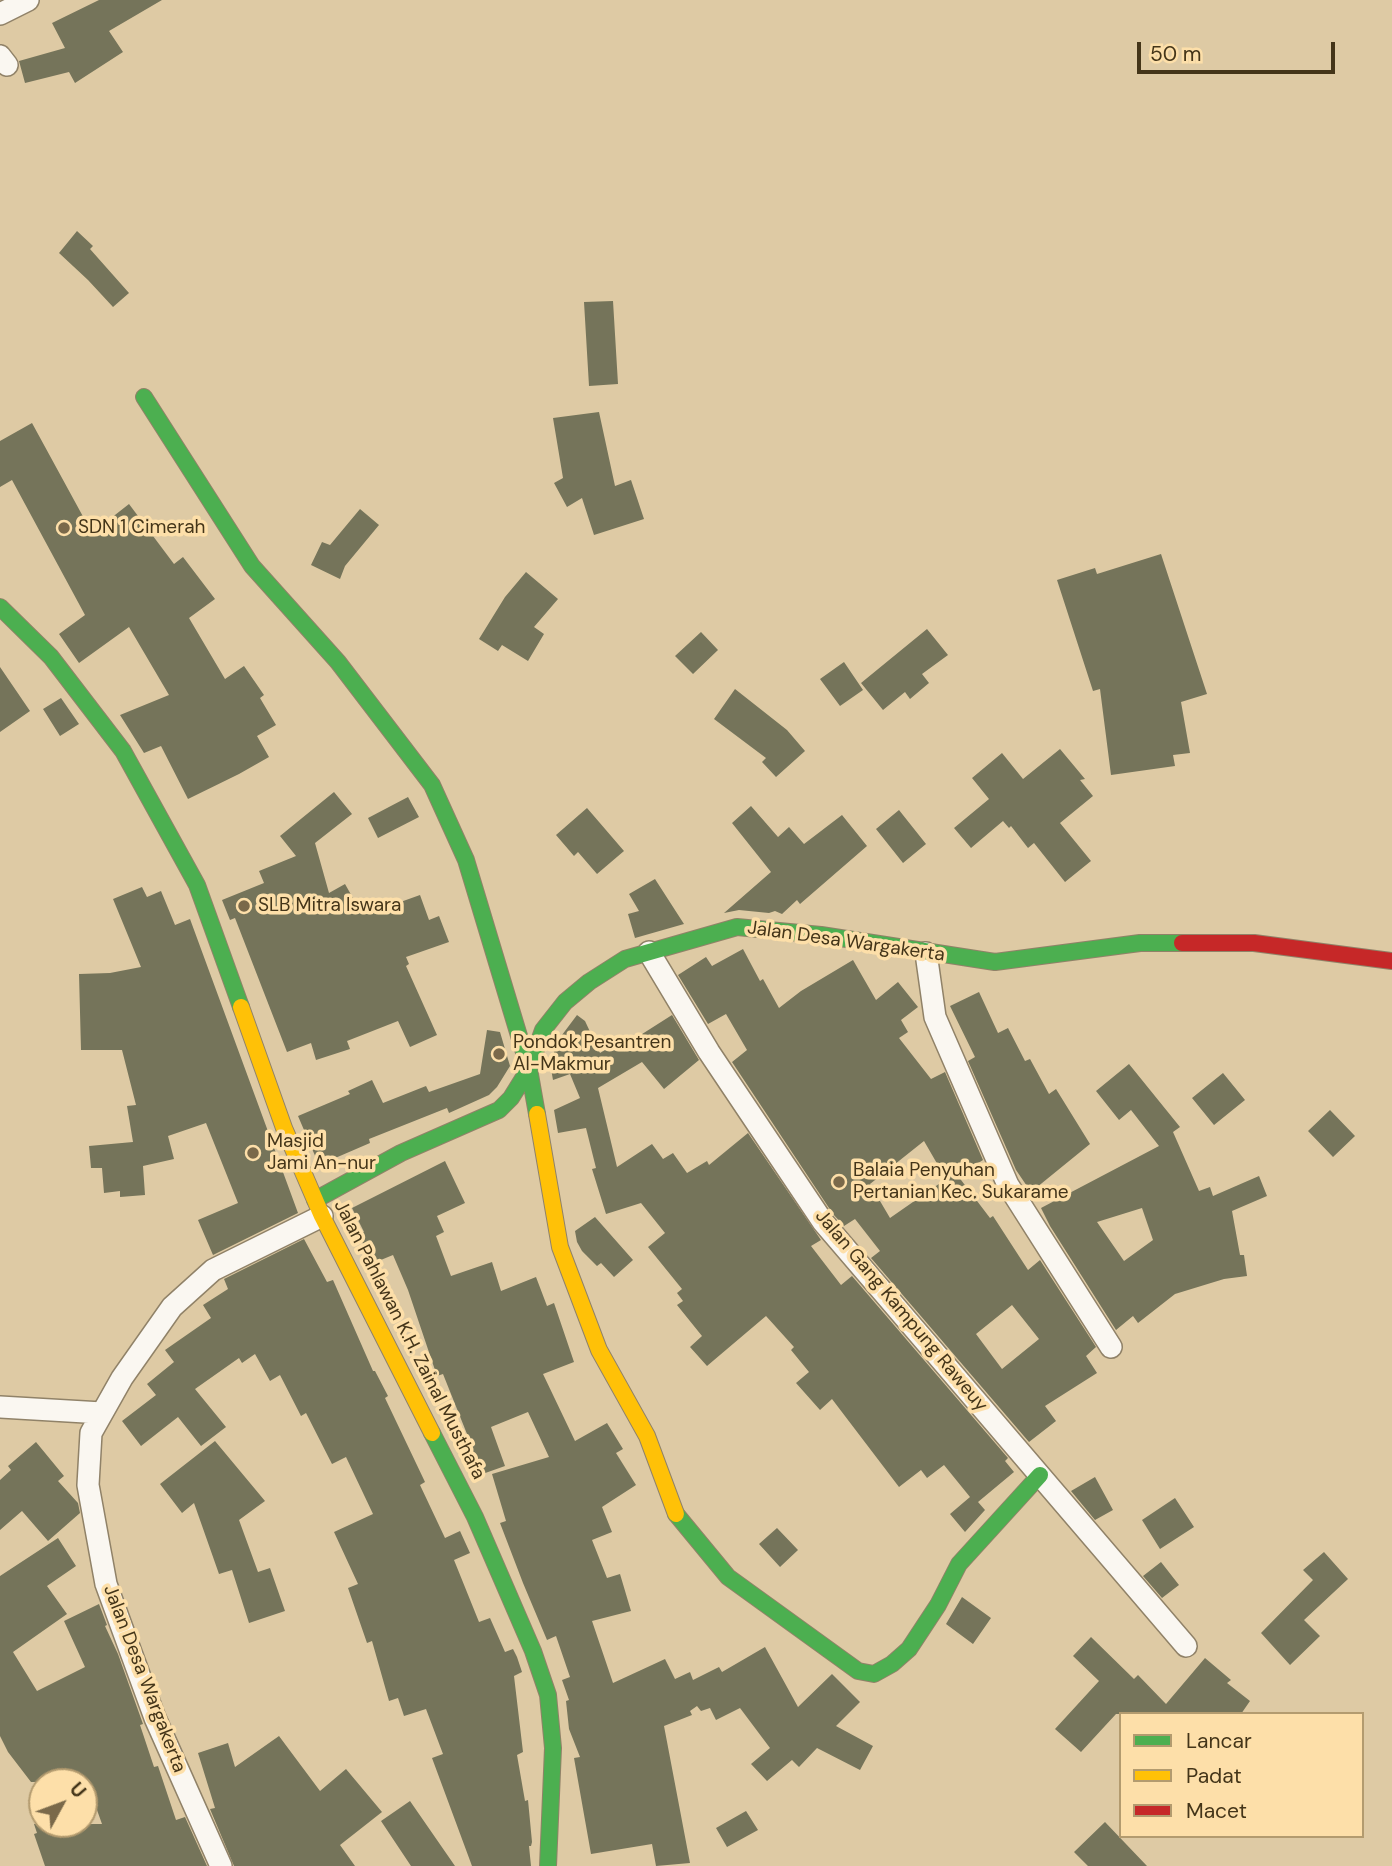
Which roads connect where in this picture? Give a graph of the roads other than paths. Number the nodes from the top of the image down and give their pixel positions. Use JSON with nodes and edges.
{"nodes":[{"id":1,"x":28,"y":0,"type":"edge"},
{"id":2,"x":0,"y":14,"type":"edge"},
{"id":3,"x":144,"y":397,"type":"dead end"},
{"id":4,"x":0,"y":607,"type":"edge"},
{"id":5,"x":649,"y":952,"type":"junction"},
{"id":6,"x":926,"y":953,"type":"junction"},
{"id":7,"x":1392,"y":961,"type":"edge"},
{"id":8,"x":529,"y":1069,"type":"junction"},
{"id":9,"x":318,"y":1208,"type":"junction"},
{"id":10,"x":1111,"y":1347,"type":"dead end"},
{"id":11,"x":0,"y":1406,"type":"edge"},
{"id":12,"x":102,"y":1413,"type":"junction"},
{"id":13,"x":1040,"y":1475,"type":"junction"},
{"id":14,"x":1186,"y":1646,"type":"dead end"},
{"id":15,"x":221,"y":1866,"type":"edge"},
{"id":16,"x":548,"y":1866,"type":"edge"}],
"edges":[{"from":1,"to":2,"type":"street"},
{"from":3,"to":8,"type":"street"},
{"from":4,"to":9,"type":"street","name":"Jalan Pahlawan K.H. Zainal Musthafa"},
{"from":5,"to":6,"type":"street","name":"Jalan Desa Wargakerta"},
{"from":5,"to":8,"type":"street","name":"Jalan Desa Wargakerta"},
{"from":5,"to":13,"type":"street","name":"Jalan Gang Kampung Raweuy"},
{"from":6,"to":7,"type":"street","name":"Jalan Desa Wargakerta"},
{"from":6,"to":10,"type":"street"},
{"from":8,"to":9,"type":"street","name":"Jalan Desa Wargakerta"},
{"from":8,"to":13,"type":"street"},
{"from":9,"to":12,"type":"street","name":"Jalan Desa Wargakerta"},
{"from":9,"to":16,"type":"street","name":"Jalan Pahlawan K.H. Zainal Musthafa"},
{"from":11,"to":12,"type":"street"},
{"from":12,"to":15,"type":"street","name":"Jalan Desa Wargakerta"},
{"from":13,"to":14,"type":"street","name":"Jalan Gang Kampung Raweuy"}]}
